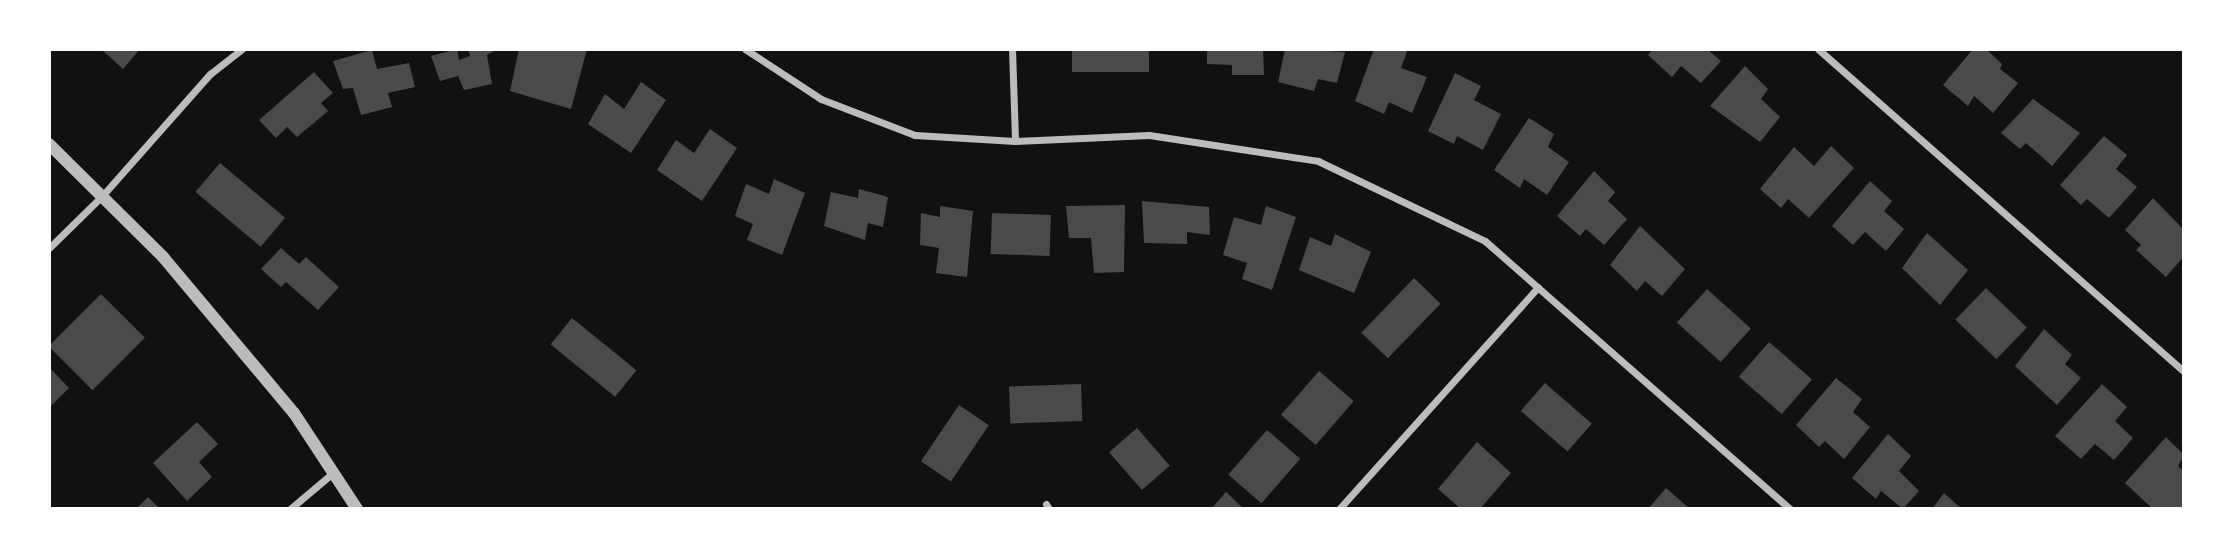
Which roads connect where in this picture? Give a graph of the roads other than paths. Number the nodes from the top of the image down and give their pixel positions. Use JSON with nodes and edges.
{"nodes":[{"id":1,"x":242,"y":49,"type":"edge"},
{"id":2,"x":745,"y":49,"type":"edge"},
{"id":3,"x":1012,"y":49,"type":"edge"},
{"id":4,"x":1818,"y":49,"type":"edge"},
{"id":5,"x":1015,"y":141,"type":"junction"},
{"id":6,"x":49,"y":144,"type":"edge"},
{"id":7,"x":102,"y":196,"type":"junction"},
{"id":8,"x":49,"y":248,"type":"edge"},
{"id":9,"x":1538,"y":287,"type":"junction"},
{"id":10,"x":2184,"y":372,"type":"edge"},
{"id":11,"x":335,"y":472,"type":"junction"},
{"id":12,"x":290,"y":509,"type":"edge"},
{"id":13,"x":357,"y":509,"type":"edge"},
{"id":14,"x":1339,"y":509,"type":"edge"},
{"id":15,"x":1790,"y":509,"type":"edge"}],
"edges":[{"from":1,"to":7,"type":"street"},
{"from":2,"to":5,"type":"street"},
{"from":3,"to":5,"type":"street"},
{"from":4,"to":10,"type":"street"},
{"from":5,"to":9,"type":"street"},
{"from":6,"to":7,"type":"street"},
{"from":7,"to":8,"type":"street"},
{"from":7,"to":11,"type":"street"},
{"from":9,"to":14,"type":"street"},
{"from":9,"to":15,"type":"street"},
{"from":11,"to":12,"type":"street"},
{"from":11,"to":13,"type":"street"}]}
